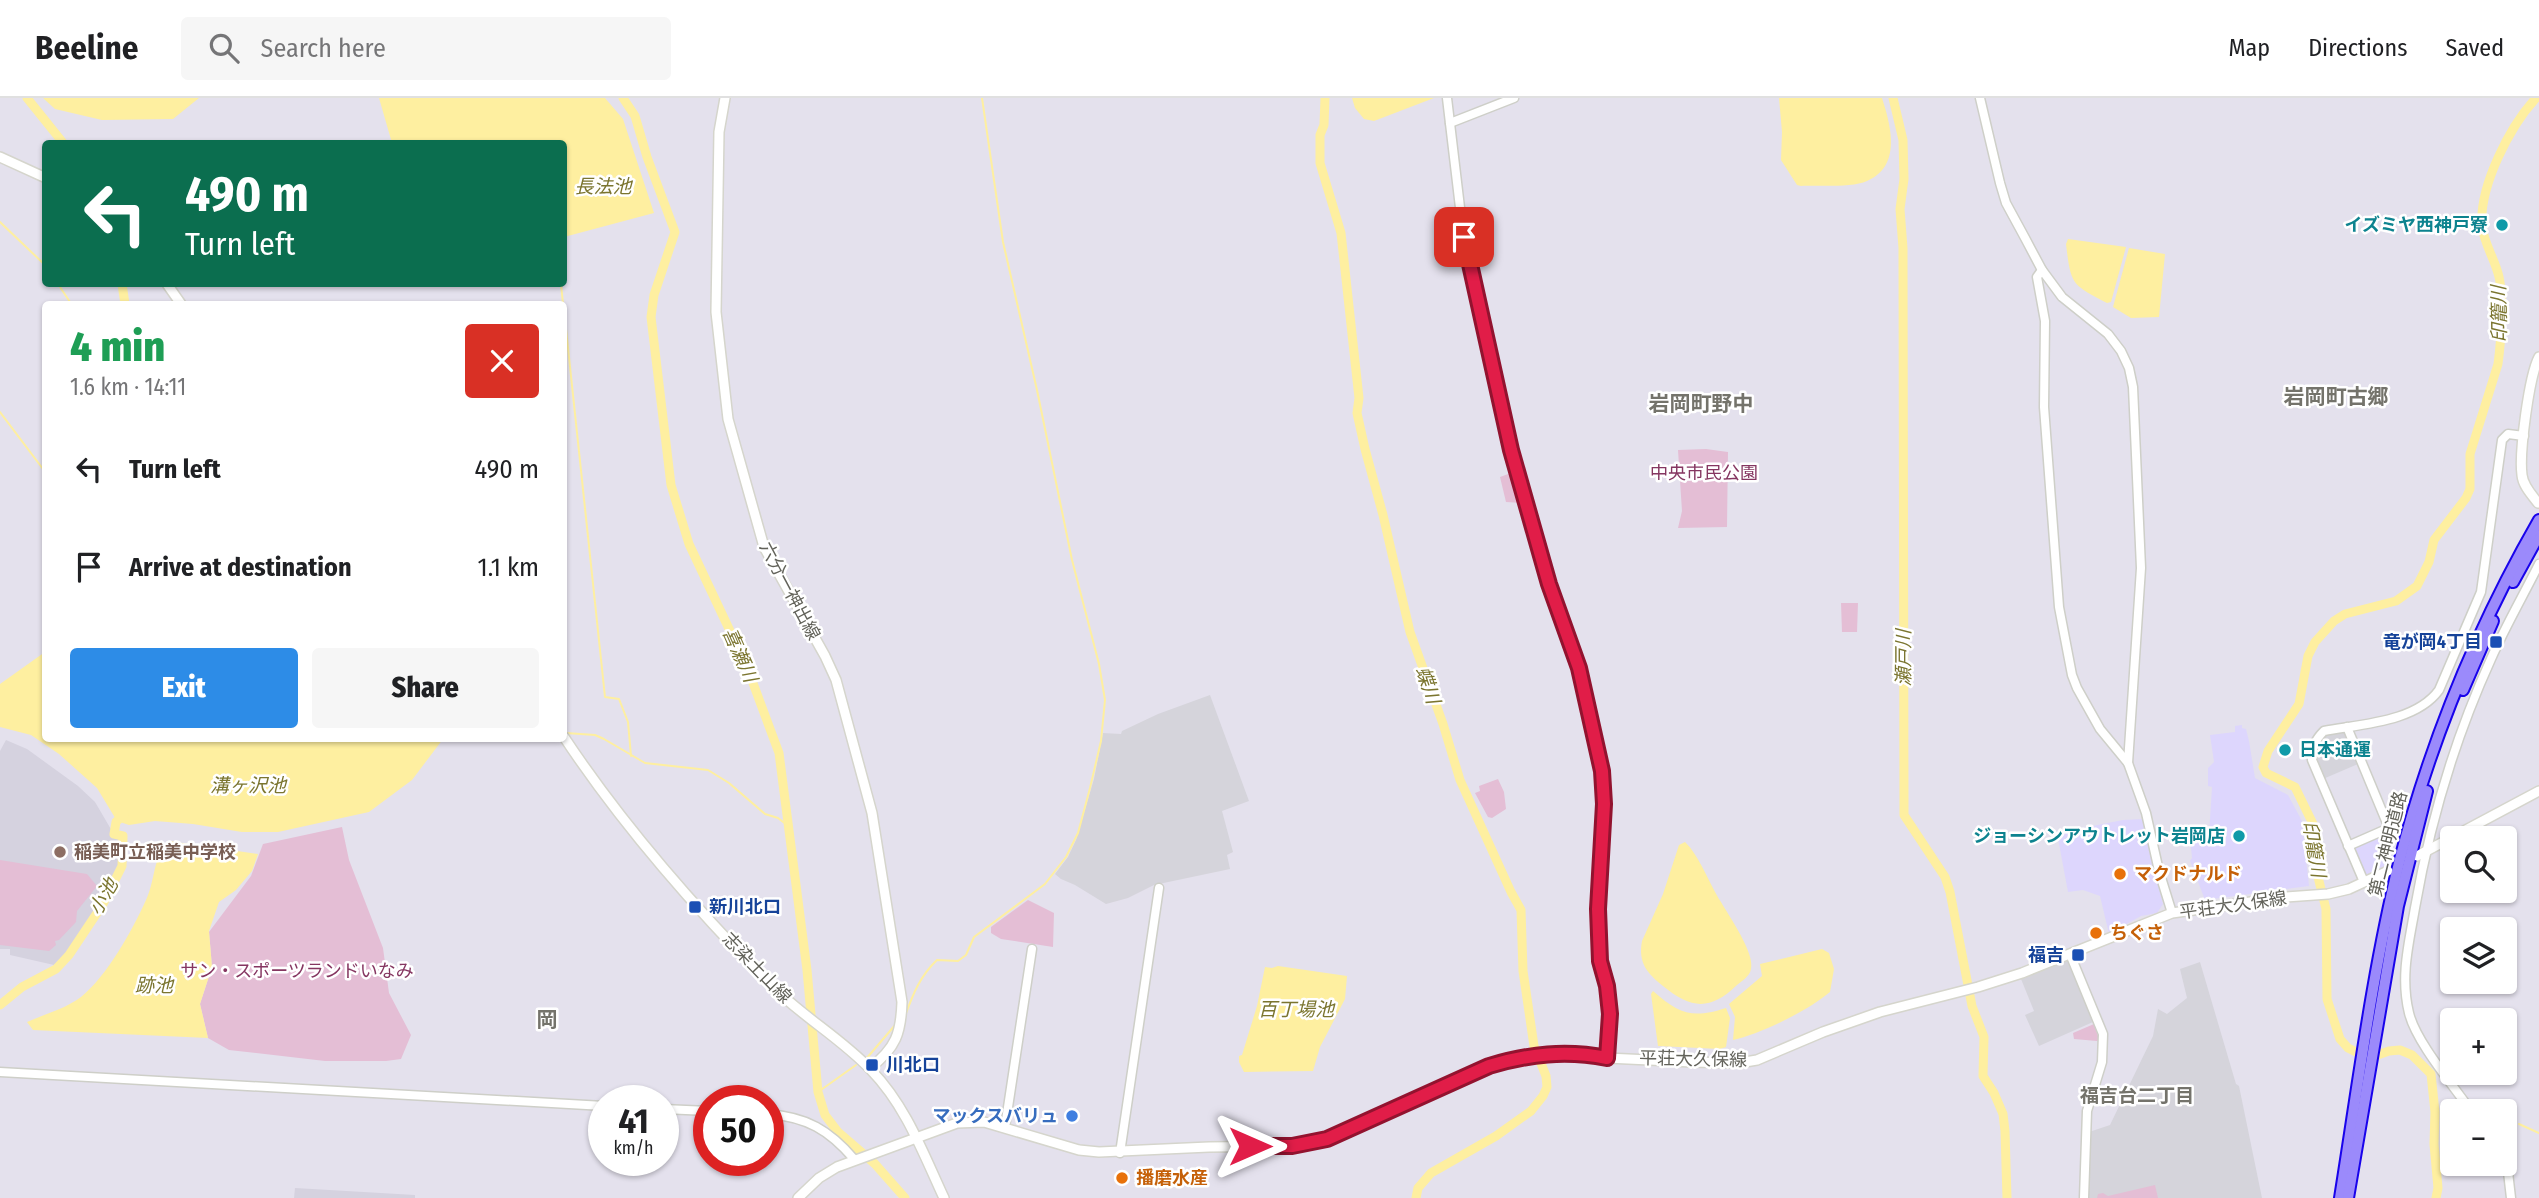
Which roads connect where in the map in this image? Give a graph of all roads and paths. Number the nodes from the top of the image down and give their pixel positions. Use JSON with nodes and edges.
{"nodes":[{"id":1,"x":725,"y":98,"type":"edge"},
{"id":2,"x":1447,"y":98,"type":"edge"},
{"id":3,"x":1514,"y":98,"type":"edge"},
{"id":4,"x":1980,"y":98,"type":"edge"},
{"id":5,"x":1450,"y":123,"type":"junction"},
{"id":6,"x":0,"y":157,"type":"edge"},
{"id":7,"x":42,"y":176,"type":"edge"},
{"id":8,"x":2042,"y":270,"type":"junction"},
{"id":9,"x":2539,"y":357,"type":"edge"},
{"id":10,"x":2524,"y":436,"type":"junction"},
{"id":11,"x":2538,"y":503,"type":"edge"},
{"id":12,"x":2539,"y":520,"type":"edge"},
{"id":13,"x":2539,"y":536,"type":"edge"},
{"id":14,"x":2539,"y":564,"type":"edge"},
{"id":15,"x":2347,"y":727,"type":"junction"},
{"id":16,"x":567,"y":742,"type":"edge"},
{"id":17,"x":2128,"y":763,"type":"junction"},
{"id":18,"x":2539,"y":791,"type":"edge"},
{"id":19,"x":2348,"y":846,"type":"junction"},
{"id":20,"x":2427,"y":850,"type":"junction"},
{"id":21,"x":2417,"y":856,"type":"dead end"},
{"id":22,"x":2388,"y":871,"type":"dead end"},
{"id":23,"x":2364,"y":882,"type":"junction"},
{"id":24,"x":1159,"y":888,"type":"dead end"},
{"id":25,"x":2172,"y":913,"type":"junction"},
{"id":26,"x":1032,"y":949,"type":"dead end"},
{"id":27,"x":2070,"y":954,"type":"junction"},
{"id":28,"x":2375,"y":1005,"type":"junction"},
{"id":29,"x":1607,"y":1058,"type":"junction"},
{"id":30,"x":870,"y":1068,"type":"junction"},
{"id":31,"x":0,"y":1072,"type":"edge"},
{"id":32,"x":2364,"y":1078,"type":"junction"},
{"id":33,"x":2463,"y":1099,"type":"edge"},
{"id":34,"x":588,"y":1105,"type":"edge"},
{"id":35,"x":784,"y":1117,"type":"edge"},
{"id":36,"x":1005,"y":1126,"type":"junction"},
{"id":37,"x":916,"y":1137,"type":"junction"},
{"id":38,"x":1119,"y":1153,"type":"junction"},
{"id":39,"x":856,"y":1158,"type":"junction"},
{"id":40,"x":2508,"y":1176,"type":"edge"},
{"id":41,"x":799,"y":1198,"type":"edge"},
{"id":42,"x":944,"y":1198,"type":"edge"},
{"id":43,"x":2084,"y":1198,"type":"edge"},
{"id":44,"x":2340,"y":1198,"type":"edge"},
{"id":45,"x":2348,"y":1198,"type":"edge"},
{"id":46,"x":2511,"y":1198,"type":"edge"}],
"edges":[{"from":1,"to":30,"type":"main road","name":"六分一神出線"},
{"from":2,"to":5,"type":"street"},
{"from":3,"to":5,"type":"street"},
{"from":4,"to":8,"type":"street"},
{"from":5,"to":29,"type":"street"},
{"from":6,"to":7,"type":"main road"},
{"from":8,"to":17,"type":"street"},
{"from":8,"to":17,"type":"street"},
{"from":9,"to":10,"type":"main road"},
{"from":10,"to":11,"type":"main road"},
{"from":10,"to":15,"type":"street"},
{"from":12,"to":28,"type":"highway","name":"第二神明道路"},
{"from":13,"to":28,"type":"highway","name":"第二神明道路"},
{"from":14,"to":20,"type":"street"},
{"from":15,"to":19,"type":"street"},
{"from":15,"to":19,"type":"street"},
{"from":16,"to":30,"type":"main road","name":"志染土山線"},
{"from":17,"to":25,"type":"street"},
{"from":18,"to":20,"type":"main road"},
{"from":19,"to":23,"type":"street"},
{"from":20,"to":21,"type":"main road"},
{"from":20,"to":33,"type":"street"},
{"from":22,"to":23,"type":"main road","name":"平荘大久保線"},
{"from":23,"to":25,"type":"main road","name":"平荘大久保線"},
{"from":24,"to":38,"type":"street"},
{"from":25,"to":27,"type":"main road","name":"平荘大久保線"},
{"from":26,"to":36,"type":"street"},
{"from":27,"to":29,"type":"main road","name":"平荘大久保線"},
{"from":27,"to":43,"type":"street"},
{"from":28,"to":32,"type":"highway","name":"第二神明道路"},
{"from":29,"to":38,"type":"main road","name":"平荘大久保線"},
{"from":30,"to":37,"type":"main road","name":"志染土山線"},
{"from":31,"to":34,"type":"street"},
{"from":32,"to":44,"type":"highway","name":"第二神明道路"},
{"from":32,"to":45,"type":"highway","name":"第二神明道路"},
{"from":35,"to":39,"type":"street"},
{"from":36,"to":37,"type":"main road","name":"平荘大久保線"},
{"from":36,"to":38,"type":"main road","name":"平荘大久保線"},
{"from":37,"to":39,"type":"main road","name":"平荘大久保線"},
{"from":37,"to":42,"type":"main road","name":"志染土山線"},
{"from":39,"to":41,"type":"main road","name":"平荘大久保線"},
{"from":40,"to":46,"type":"street"}]}
